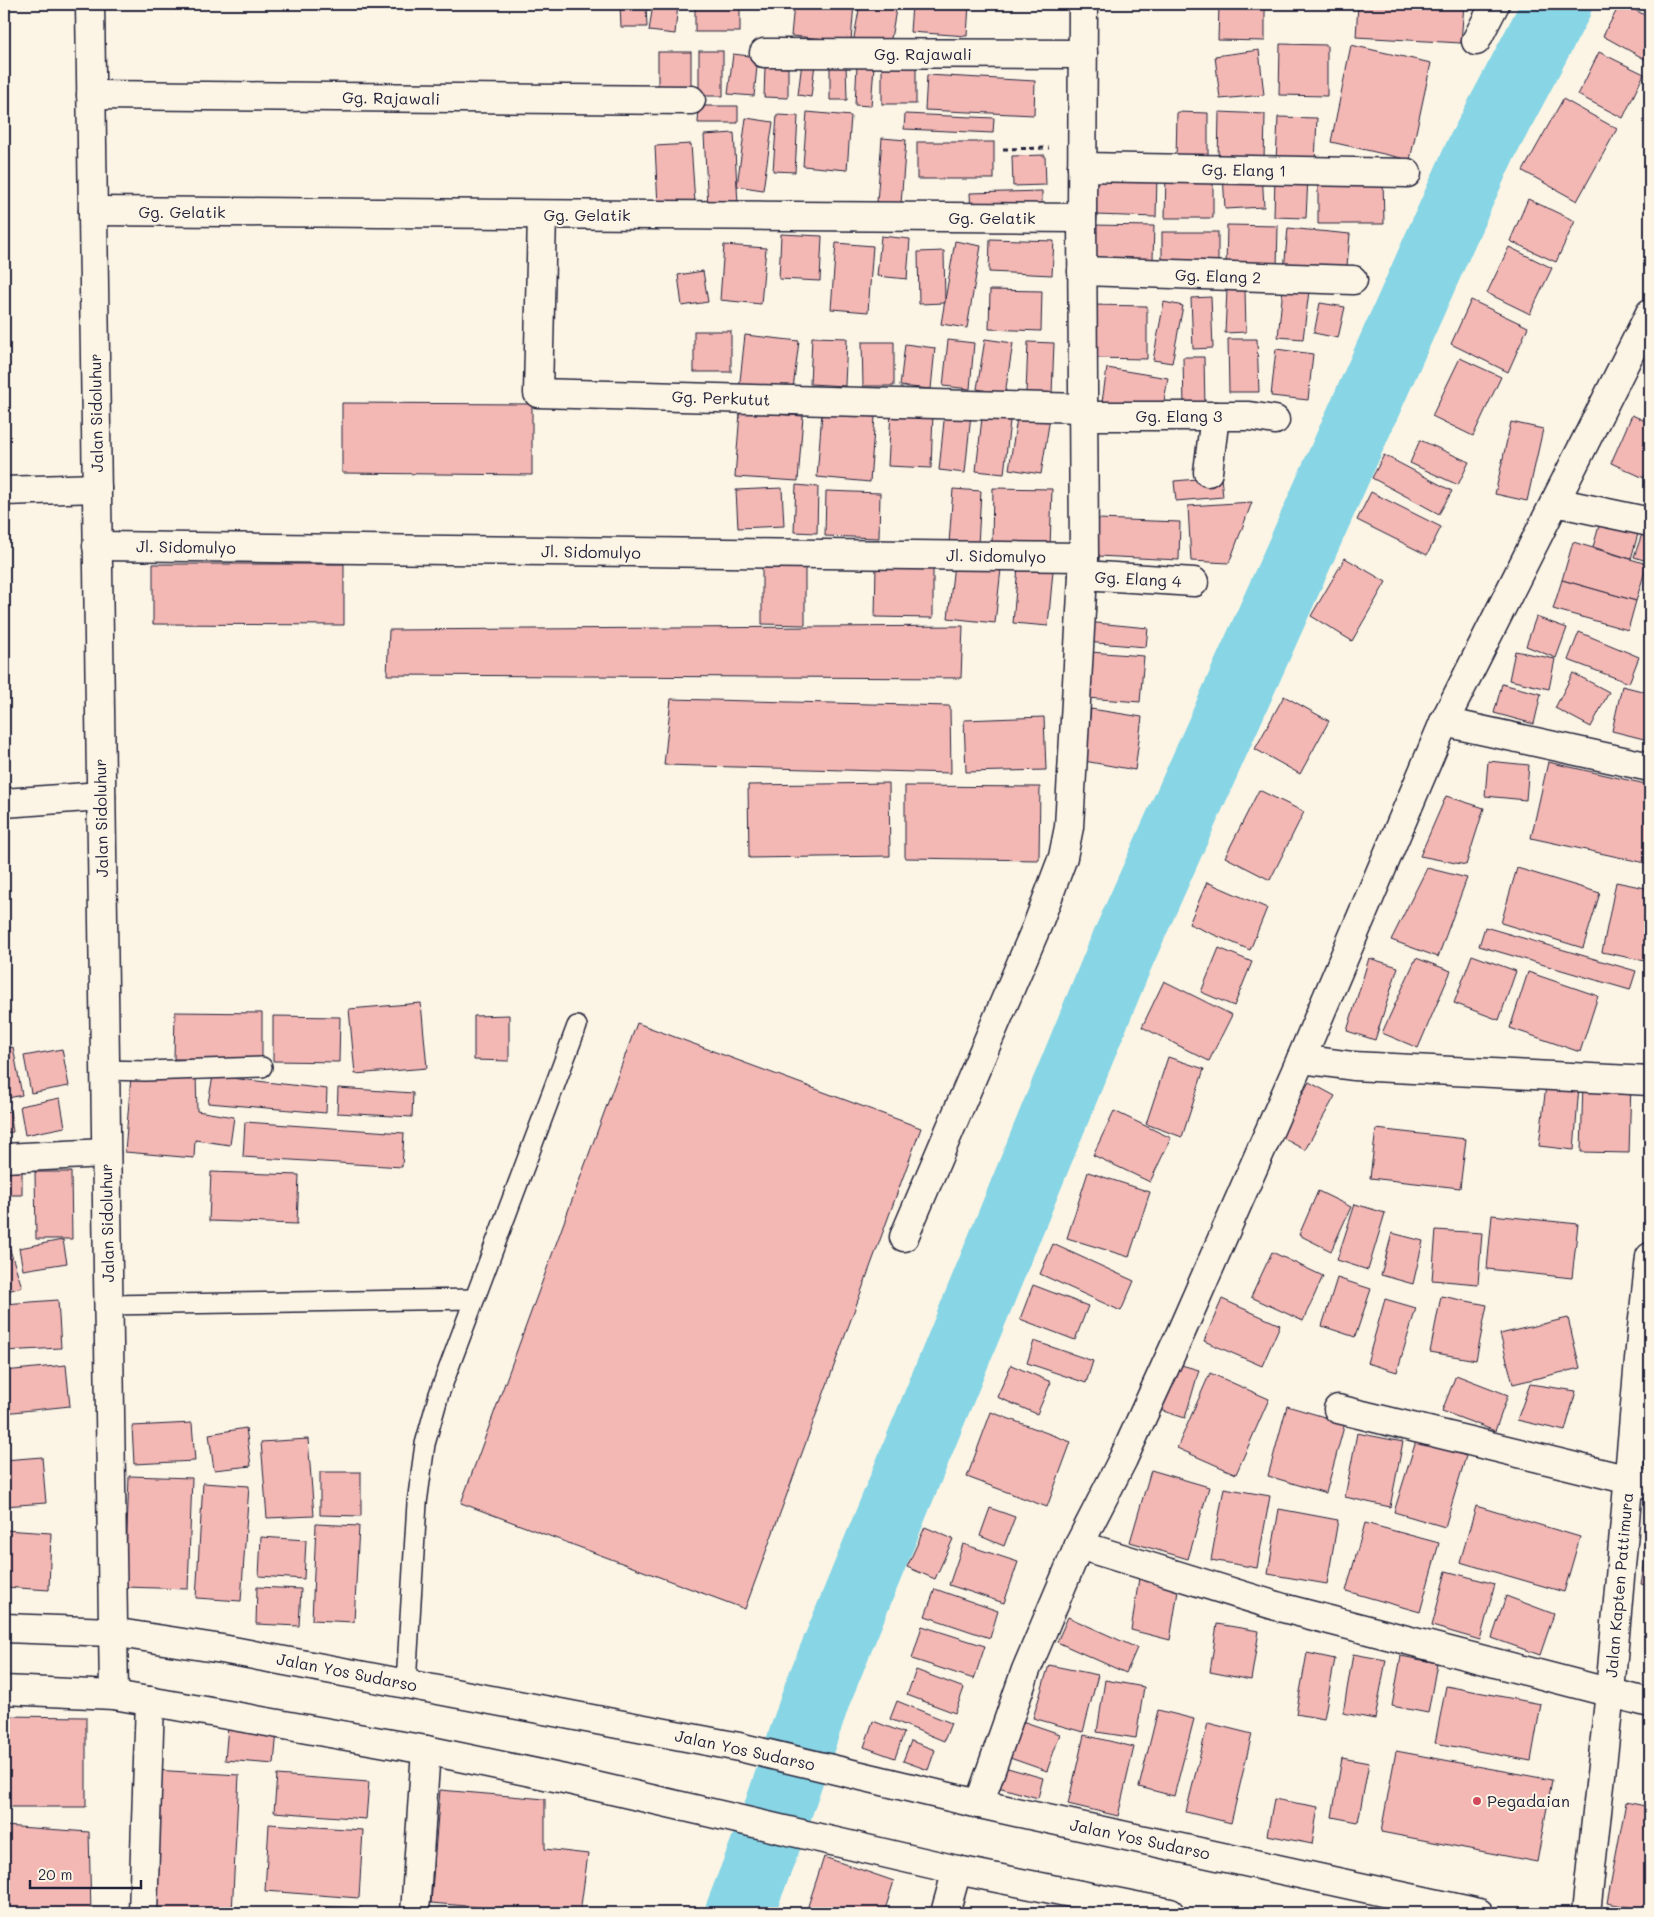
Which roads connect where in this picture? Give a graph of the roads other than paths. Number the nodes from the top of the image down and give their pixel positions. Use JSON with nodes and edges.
{"nodes":[{"id":1,"x":90,"y":4,"type":"edge"},
{"id":2,"x":1083,"y":4,"type":"edge"},
{"id":3,"x":1495,"y":4,"type":"edge"},
{"id":4,"x":1476,"y":41,"type":"dead end"},
{"id":5,"x":764,"y":53,"type":"dead end"},
{"id":6,"x":1083,"y":54,"type":"junction"},
{"id":7,"x":91,"y":95,"type":"junction"},
{"id":8,"x":691,"y":100,"type":"dead end"},
{"id":9,"x":1082,"y":158,"type":"junction"},
{"id":10,"x":1407,"y":173,"type":"dead end"},
{"id":11,"x":93,"y":211,"type":"junction"},
{"id":12,"x":542,"y":215,"type":"junction"},
{"id":13,"x":1082,"y":218,"type":"junction"},
{"id":14,"x":1082,"y":271,"type":"junction"},
{"id":15,"x":1353,"y":280,"type":"dead end"},
{"id":16,"x":1650,"y":312,"type":"edge"},
{"id":17,"x":1082,"y":412,"type":"junction"},
{"id":18,"x":1215,"y":416,"type":"junction"},
{"id":19,"x":1275,"y":420,"type":"dead end"},
{"id":20,"x":1208,"y":472,"type":"dead end"},
{"id":21,"x":98,"y":488,"type":"junction"},
{"id":22,"x":4,"y":492,"type":"edge"},
{"id":23,"x":1555,"y":502,"type":"junction"},
{"id":24,"x":1650,"y":522,"type":"edge"},
{"id":25,"x":97,"y":546,"type":"junction"},
{"id":26,"x":1083,"y":566,"type":"junction"},
{"id":27,"x":1194,"y":582,"type":"dead end"},
{"id":28,"x":1444,"y":722,"type":"junction"},
{"id":29,"x":1650,"y":767,"type":"edge"},
{"id":30,"x":101,"y":796,"type":"junction"},
{"id":31,"x":4,"y":803,"type":"edge"},
{"id":32,"x":578,"y":1026,"type":"dead end"},
{"id":33,"x":1301,"y":1059,"type":"junction"},
{"id":34,"x":262,"y":1067,"type":"dead end"},
{"id":35,"x":105,"y":1070,"type":"junction"},
{"id":36,"x":1650,"y":1081,"type":"edge"},
{"id":37,"x":106,"y":1153,"type":"junction"},
{"id":38,"x":4,"y":1158,"type":"edge"},
{"id":39,"x":904,"y":1237,"type":"dead end"},
{"id":40,"x":1650,"y":1256,"type":"edge"},
{"id":41,"x":474,"y":1299,"type":"junction"},
{"id":42,"x":108,"y":1305,"type":"junction"},
{"id":43,"x":1338,"y":1409,"type":"dead end"},
{"id":44,"x":1639,"y":1482,"type":"edge"},
{"id":45,"x":1079,"y":1545,"type":"junction"},
{"id":46,"x":4,"y":1628,"type":"edge"},
{"id":47,"x":112,"y":1632,"type":"junction"},
{"id":48,"x":406,"y":1684,"type":"junction"},
{"id":49,"x":4,"y":1690,"type":"edge"},
{"id":50,"x":1610,"y":1692,"type":"junction"},
{"id":51,"x":114,"y":1696,"type":"junction"},
{"id":52,"x":150,"y":1701,"type":"junction"},
{"id":53,"x":1650,"y":1703,"type":"edge"},
{"id":54,"x":426,"y":1750,"type":"junction"},
{"id":55,"x":979,"y":1804,"type":"junction"},
{"id":56,"x":957,"y":1870,"type":"junction"},
{"id":57,"x":143,"y":1913,"type":"edge"},
{"id":58,"x":415,"y":1913,"type":"edge"},
{"id":59,"x":944,"y":1913,"type":"edge"},
{"id":60,"x":1170,"y":1913,"type":"edge"},
{"id":61,"x":1479,"y":1913,"type":"edge"},
{"id":62,"x":1586,"y":1913,"type":"edge"}],
"edges":[{"from":1,"to":7,"type":"street","name":"Jalan Sidoluhur"},
{"from":2,"to":6,"type":"street"},
{"from":3,"to":4,"type":"street"},
{"from":5,"to":6,"type":"street","name":"Gg. Rajawali"},
{"from":6,"to":9,"type":"street"},
{"from":7,"to":8,"type":"street","name":"Gg. Rajawali"},
{"from":7,"to":11,"type":"street","name":"Jalan Sidoluhur"},
{"from":9,"to":10,"type":"street","name":"Gg. Elang 1"},
{"from":9,"to":13,"type":"street"},
{"from":11,"to":12,"type":"street","name":"Gg. Gelatik"},
{"from":11,"to":21,"type":"street","name":"Jalan Sidoluhur"},
{"from":12,"to":13,"type":"street","name":"Gg. Gelatik"},
{"from":12,"to":17,"type":"street","name":"Gg. Perkutut"},
{"from":13,"to":14,"type":"street"},
{"from":14,"to":15,"type":"street","name":"Gg. Elang 2"},
{"from":14,"to":17,"type":"street"},
{"from":16,"to":23,"type":"street"},
{"from":17,"to":18,"type":"street","name":"Gg. Elang 3"},
{"from":17,"to":26,"type":"street"},
{"from":18,"to":19,"type":"street","name":"Gg. Elang 3"},
{"from":18,"to":20,"type":"street"},
{"from":21,"to":22,"type":"street"},
{"from":21,"to":25,"type":"street","name":"Jalan Sidoluhur"},
{"from":23,"to":24,"type":"street"},
{"from":23,"to":28,"type":"street"},
{"from":25,"to":26,"type":"street","name":"Jl. Sidomulyo"},
{"from":25,"to":30,"type":"street","name":"Jalan Sidoluhur"},
{"from":26,"to":27,"type":"street","name":"Gg. Elang 4"},
{"from":26,"to":39,"type":"street"},
{"from":28,"to":29,"type":"street"},
{"from":28,"to":33,"type":"street"},
{"from":30,"to":31,"type":"street"},
{"from":30,"to":35,"type":"street","name":"Jalan Sidoluhur"},
{"from":32,"to":41,"type":"lane"},
{"from":33,"to":36,"type":"street"},
{"from":33,"to":45,"type":"street"},
{"from":34,"to":35,"type":"lane"},
{"from":35,"to":37,"type":"street","name":"Jalan Sidoluhur"},
{"from":37,"to":38,"type":"street"},
{"from":37,"to":42,"type":"street","name":"Jalan Sidoluhur"},
{"from":40,"to":44,"type":"street","name":"Jalan Kapten Pattimura"},
{"from":41,"to":42,"type":"lane"},
{"from":41,"to":48,"type":"lane"},
{"from":42,"to":47,"type":"street","name":"Jalan Sidoluhur"},
{"from":43,"to":44,"type":"street"},
{"from":44,"to":50,"type":"street","name":"Jalan Kapten Pattimura"},
{"from":45,"to":50,"type":"street"},
{"from":45,"to":55,"type":"street"},
{"from":46,"to":47,"type":"street","name":"Jalan Yos Sudarso"},
{"from":47,"to":48,"type":"street","name":"Jalan Yos Sudarso"},
{"from":47,"to":51,"type":"street","name":"Jalan Sidoluhur"},
{"from":48,"to":55,"type":"street","name":"Jalan Yos Sudarso"},
{"from":49,"to":51,"type":"street"},
{"from":50,"to":53,"type":"street"},
{"from":50,"to":62,"type":"street","name":"Jalan Kapten Pattimura"},
{"from":51,"to":52,"type":"street"},
{"from":52,"to":54,"type":"street"},
{"from":52,"to":57,"type":"street"},
{"from":54,"to":56,"type":"street"},
{"from":54,"to":58,"type":"street"},
{"from":55,"to":61,"type":"street","name":"Jalan Yos Sudarso"},
{"from":56,"to":59,"type":"street"},
{"from":56,"to":60,"type":"street"}]}
